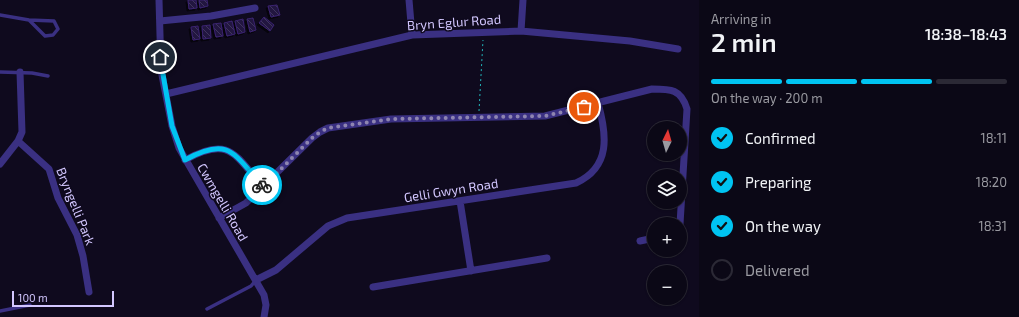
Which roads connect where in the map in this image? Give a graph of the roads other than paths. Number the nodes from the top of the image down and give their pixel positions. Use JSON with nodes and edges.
{"nodes":[{"id":1,"x":159,"y":0,"type":"edge"},
{"id":2,"x":409,"y":0,"type":"edge"},
{"id":3,"x":522,"y":0,"type":"edge"},
{"id":4,"x":255,"y":8,"type":"dead end"},
{"id":5,"x":0,"y":15,"type":"edge"},
{"id":6,"x":29,"y":20,"type":"junction"},
{"id":7,"x":160,"y":21,"type":"junction"},
{"id":8,"x":521,"y":31,"type":"junction"},
{"id":9,"x":412,"y":35,"type":"junction"},
{"id":10,"x":678,"y":49,"type":"dead end"},
{"id":11,"x":0,"y":72,"type":"edge"},
{"id":12,"x":20,"y":72,"type":"junction"},
{"id":13,"x":48,"y":76,"type":"dead end"},
{"id":14,"x":166,"y":94,"type":"junction"},
{"id":15,"x":598,"y":103,"type":"junction"},
{"id":16,"x":18,"y":141,"type":"junction"},
{"id":17,"x":185,"y":160,"type":"junction"},
{"id":18,"x":0,"y":164,"type":"edge"},
{"id":19,"x":263,"y":187,"type":"junction"},
{"id":20,"x":460,"y":200,"type":"junction"},
{"id":21,"x":680,"y":217,"type":"edge"},
{"id":22,"x":219,"y":218,"type":"junction"},
{"id":23,"x":647,"y":240,"type":"edge"},
{"id":24,"x":640,"y":241,"type":"dead end"},
{"id":25,"x":546,"y":258,"type":"dead end"},
{"id":26,"x":471,"y":271,"type":"junction"},
{"id":27,"x":256,"y":280,"type":"junction"},
{"id":28,"x":373,"y":287,"type":"dead end"},
{"id":29,"x":89,"y":292,"type":"dead end"},
{"id":30,"x":30,"y":305,"type":"dead end"},
{"id":31,"x":207,"y":309,"type":"dead end"},
{"id":32,"x":0,"y":311,"type":"edge"},
{"id":33,"x":264,"y":317,"type":"edge"}],
"edges":[{"from":1,"to":7,"type":"street","name":"Cwmgelli Road"},
{"from":2,"to":9,"type":"street"},
{"from":3,"to":8,"type":"street"},
{"from":4,"to":7,"type":"street"},
{"from":5,"to":6,"type":"lane"},
{"from":6,"to":6,"type":"lane"},
{"from":7,"to":14,"type":"street","name":"Cwmgelli Road"},
{"from":8,"to":9,"type":"street","name":"Bryn Eglur Road"},
{"from":8,"to":10,"type":"street","name":"Bryn Eglur Road"},
{"from":9,"to":14,"type":"street","name":"Bryn Eglur Road"},
{"from":11,"to":12,"type":"lane"},
{"from":12,"to":13,"type":"lane"},
{"from":12,"to":16,"type":"street"},
{"from":14,"to":17,"type":"street","name":"Cwmgelli Road"},
{"from":15,"to":19,"type":"street"},
{"from":15,"to":20,"type":"street","name":"Gelli Gwyn Road"},
{"from":15,"to":21,"type":"street"},
{"from":16,"to":18,"type":"street"},
{"from":16,"to":29,"type":"street","name":"Bryngelli Park"},
{"from":17,"to":19,"type":"street"},
{"from":17,"to":22,"type":"street","name":"Cwmgelli Road"},
{"from":19,"to":22,"type":"street"},
{"from":20,"to":26,"type":"street"},
{"from":20,"to":27,"type":"street","name":"Gelli Gwyn Road"},
{"from":22,"to":27,"type":"street","name":"Cwmgelli Road"},
{"from":23,"to":24,"type":"street"},
{"from":25,"to":26,"type":"street"},
{"from":26,"to":28,"type":"street"},
{"from":27,"to":31,"type":"lane"},
{"from":27,"to":33,"type":"street","name":"Cwmgelli Road"},
{"from":30,"to":32,"type":"lane"}]}
